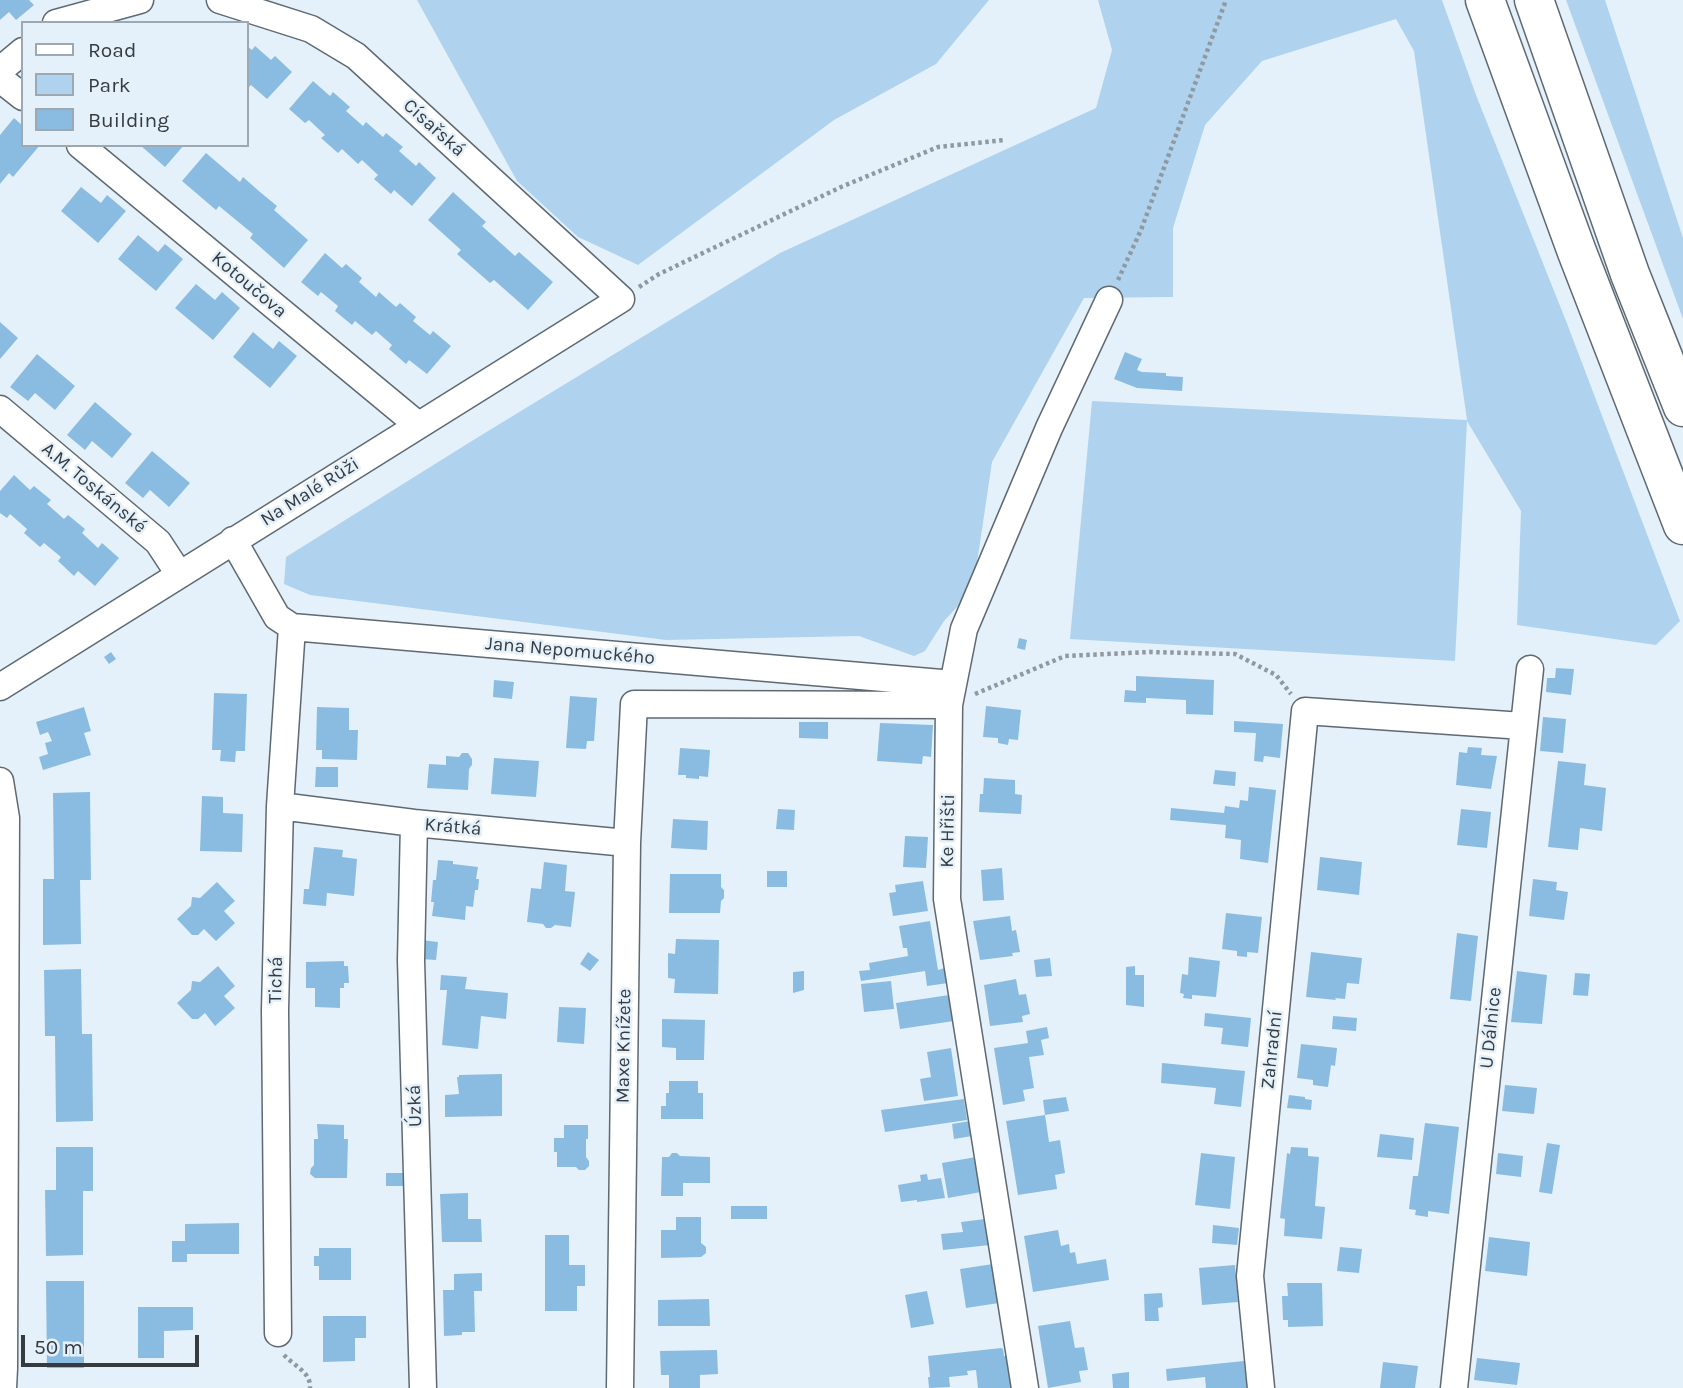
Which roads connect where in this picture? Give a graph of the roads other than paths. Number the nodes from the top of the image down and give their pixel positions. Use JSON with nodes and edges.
{"nodes":[{"id":1,"x":140,"y":0,"type":"edge"},
{"id":2,"x":220,"y":0,"type":"edge"},
{"id":3,"x":1485,"y":0,"type":"edge"},
{"id":4,"x":1534,"y":0,"type":"edge"},
{"id":5,"x":63,"y":21,"type":"edge"},
{"id":6,"x":21,"y":53,"type":"edge"},
{"id":7,"x":0,"y":71,"type":"edge"},
{"id":8,"x":0,"y":79,"type":"edge"},
{"id":9,"x":21,"y":95,"type":"edge"},
{"id":10,"x":82,"y":147,"type":"edge"},
{"id":11,"x":621,"y":299,"type":"joint"},
{"id":12,"x":1109,"y":300,"type":"road end"},
{"id":13,"x":1683,"y":407,"type":"edge"},
{"id":14,"x":0,"y":409,"type":"edge"},
{"id":15,"x":418,"y":425,"type":"junction"},
{"id":16,"x":1683,"y":525,"type":"edge"},
{"id":17,"x":233,"y":540,"type":"junction"},
{"id":18,"x":179,"y":574,"type":"junction"},
{"id":19,"x":292,"y":626,"type":"junction"},
{"id":20,"x":1530,"y":669,"type":"dead end"},
{"id":21,"x":0,"y":687,"type":"edge"},
{"id":22,"x":951,"y":695,"type":"junction"},
{"id":23,"x":1522,"y":726,"type":"junction"},
{"id":24,"x":0,"y":781,"type":"edge"},
{"id":25,"x":280,"y":806,"type":"junction"},
{"id":26,"x":414,"y":823,"type":"junction"},
{"id":27,"x":627,"y":843,"type":"junction"},
{"id":28,"x":278,"y":1333,"type":"road end"},
{"id":29,"x":2,"y":1388,"type":"edge"},
{"id":30,"x":423,"y":1388,"type":"edge"},
{"id":31,"x":620,"y":1388,"type":"edge"},
{"id":32,"x":1025,"y":1388,"type":"edge"},
{"id":33,"x":1261,"y":1388,"type":"edge"},
{"id":34,"x":1454,"y":1388,"type":"edge"}],
"edges":[{"from":1,"to":5,"type":"street"},
{"from":2,"to":11,"type":"street","name":"Císařská"},
{"from":3,"to":16,"type":"highway"},
{"from":4,"to":13,"type":"highway"},
{"from":6,"to":7,"type":"street"},
{"from":8,"to":9,"type":"street"},
{"from":10,"to":15,"type":"street","name":"Kotoučova"},
{"from":11,"to":15,"type":"street","name":"Na Malé Růži"},
{"from":12,"to":22,"type":"street","name":"Ke Hřišti"},
{"from":14,"to":18,"type":"street","name":"A.M. Toskánské"},
{"from":15,"to":17,"type":"street","name":"Na Malé Růži"},
{"from":17,"to":18,"type":"street","name":"Na Malé Růži"},
{"from":17,"to":19,"type":"street"},
{"from":18,"to":21,"type":"street","name":"Na Malé Růži"},
{"from":19,"to":22,"type":"street","name":"Jana Nepomuckého"},
{"from":19,"to":25,"type":"street","name":"Tichá"},
{"from":20,"to":23,"type":"street","name":"U Dálnice"},
{"from":22,"to":27,"type":"street","name":"Maxe Knížete"},
{"from":22,"to":32,"type":"street","name":"Ke Hřišti"},
{"from":23,"to":33,"type":"street","name":"Zahradní"},
{"from":23,"to":34,"type":"street","name":"U Dálnice"},
{"from":24,"to":29,"type":"street"},
{"from":25,"to":26,"type":"street","name":"Krátká"},
{"from":25,"to":28,"type":"street","name":"Tichá"},
{"from":26,"to":27,"type":"street","name":"Krátká"},
{"from":26,"to":30,"type":"street","name":"Úzká"},
{"from":27,"to":31,"type":"street","name":"Maxe Knížete"}]}
